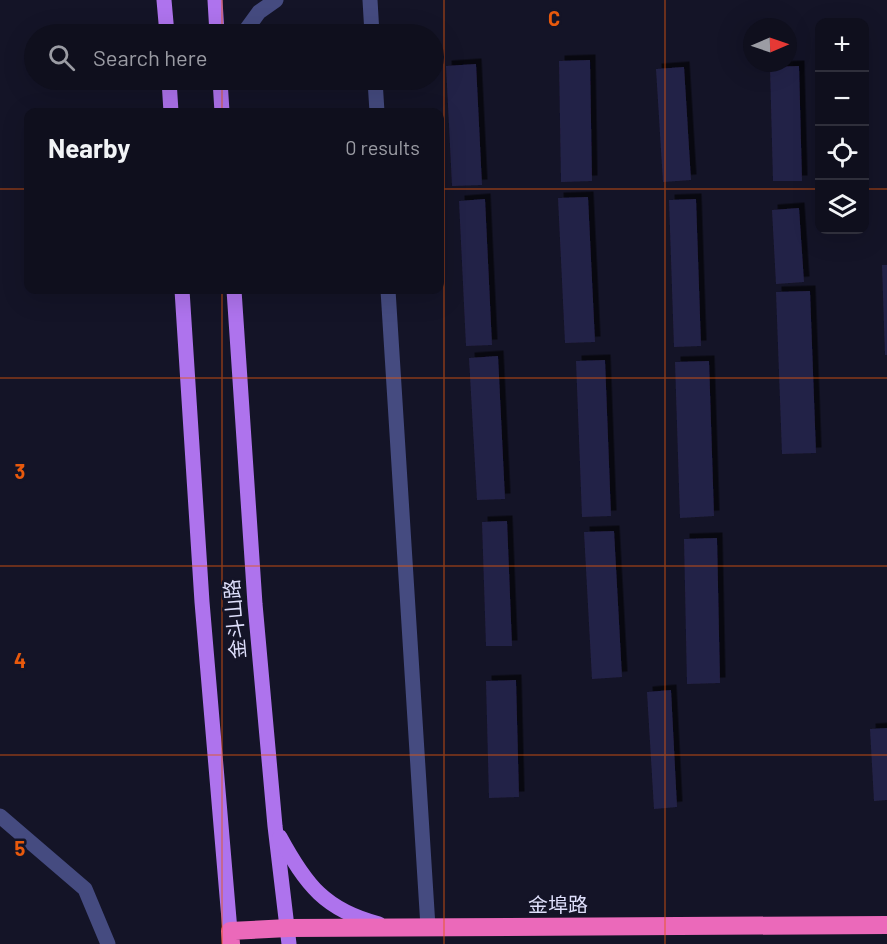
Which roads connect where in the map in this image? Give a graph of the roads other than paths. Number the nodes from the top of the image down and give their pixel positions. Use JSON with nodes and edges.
{"nodes":[{"id":1,"x":164,"y":0,"type":"edge"},
{"id":2,"x":214,"y":0,"type":"edge"},
{"id":3,"x":276,"y":0,"type":"edge"},
{"id":4,"x":370,"y":0,"type":"edge"},
{"id":5,"x":166,"y":24,"type":"edge"},
{"id":6,"x":216,"y":24,"type":"edge"},
{"id":7,"x":250,"y":24,"type":"edge"},
{"id":8,"x":371,"y":24,"type":"edge"},
{"id":9,"x":170,"y":90,"type":"edge"},
{"id":10,"x":221,"y":90,"type":"edge"},
{"id":11,"x":376,"y":90,"type":"edge"},
{"id":12,"x":171,"y":108,"type":"edge"},
{"id":13,"x":222,"y":108,"type":"edge"},
{"id":14,"x":377,"y":108,"type":"edge"},
{"id":15,"x":182,"y":294,"type":"edge"},
{"id":16,"x":234,"y":294,"type":"edge"},
{"id":17,"x":388,"y":294,"type":"edge"},
{"id":18,"x":0,"y":816,"type":"edge"},
{"id":19,"x":275,"y":826,"type":"junction"},
{"id":20,"x":887,"y":925,"type":"edge"},
{"id":21,"x":391,"y":927,"type":"junction"},
{"id":22,"x":428,"y":927,"type":"junction"},
{"id":23,"x":288,"y":936,"type":"edge"},
{"id":24,"x":230,"y":938,"type":"edge"},
{"id":25,"x":108,"y":944,"type":"edge"}],
"edges":[{"from":1,"to":5,"type":"main road"},
{"from":2,"to":6,"type":"main road"},
{"from":3,"to":7,"type":"street"},
{"from":4,"to":8,"type":"street"},
{"from":9,"to":12,"type":"main road"},
{"from":10,"to":13,"type":"main road"},
{"from":11,"to":14,"type":"street"},
{"from":15,"to":24,"type":"main road","name":"金斗山路"},
{"from":16,"to":19,"type":"main road","name":"金斗山路"},
{"from":17,"to":22,"type":"street"},
{"from":18,"to":25,"type":"street"},
{"from":19,"to":21,"type":"main road"},
{"from":19,"to":23,"type":"main road","name":"金斗山路"},
{"from":20,"to":22,"type":"highway","name":"金埠路"},
{"from":21,"to":22,"type":"highway","name":"金埠路"},
{"from":21,"to":23,"type":"highway","name":"金埠路"},
{"from":23,"to":24,"type":"highway","name":"金埠路"}]}
